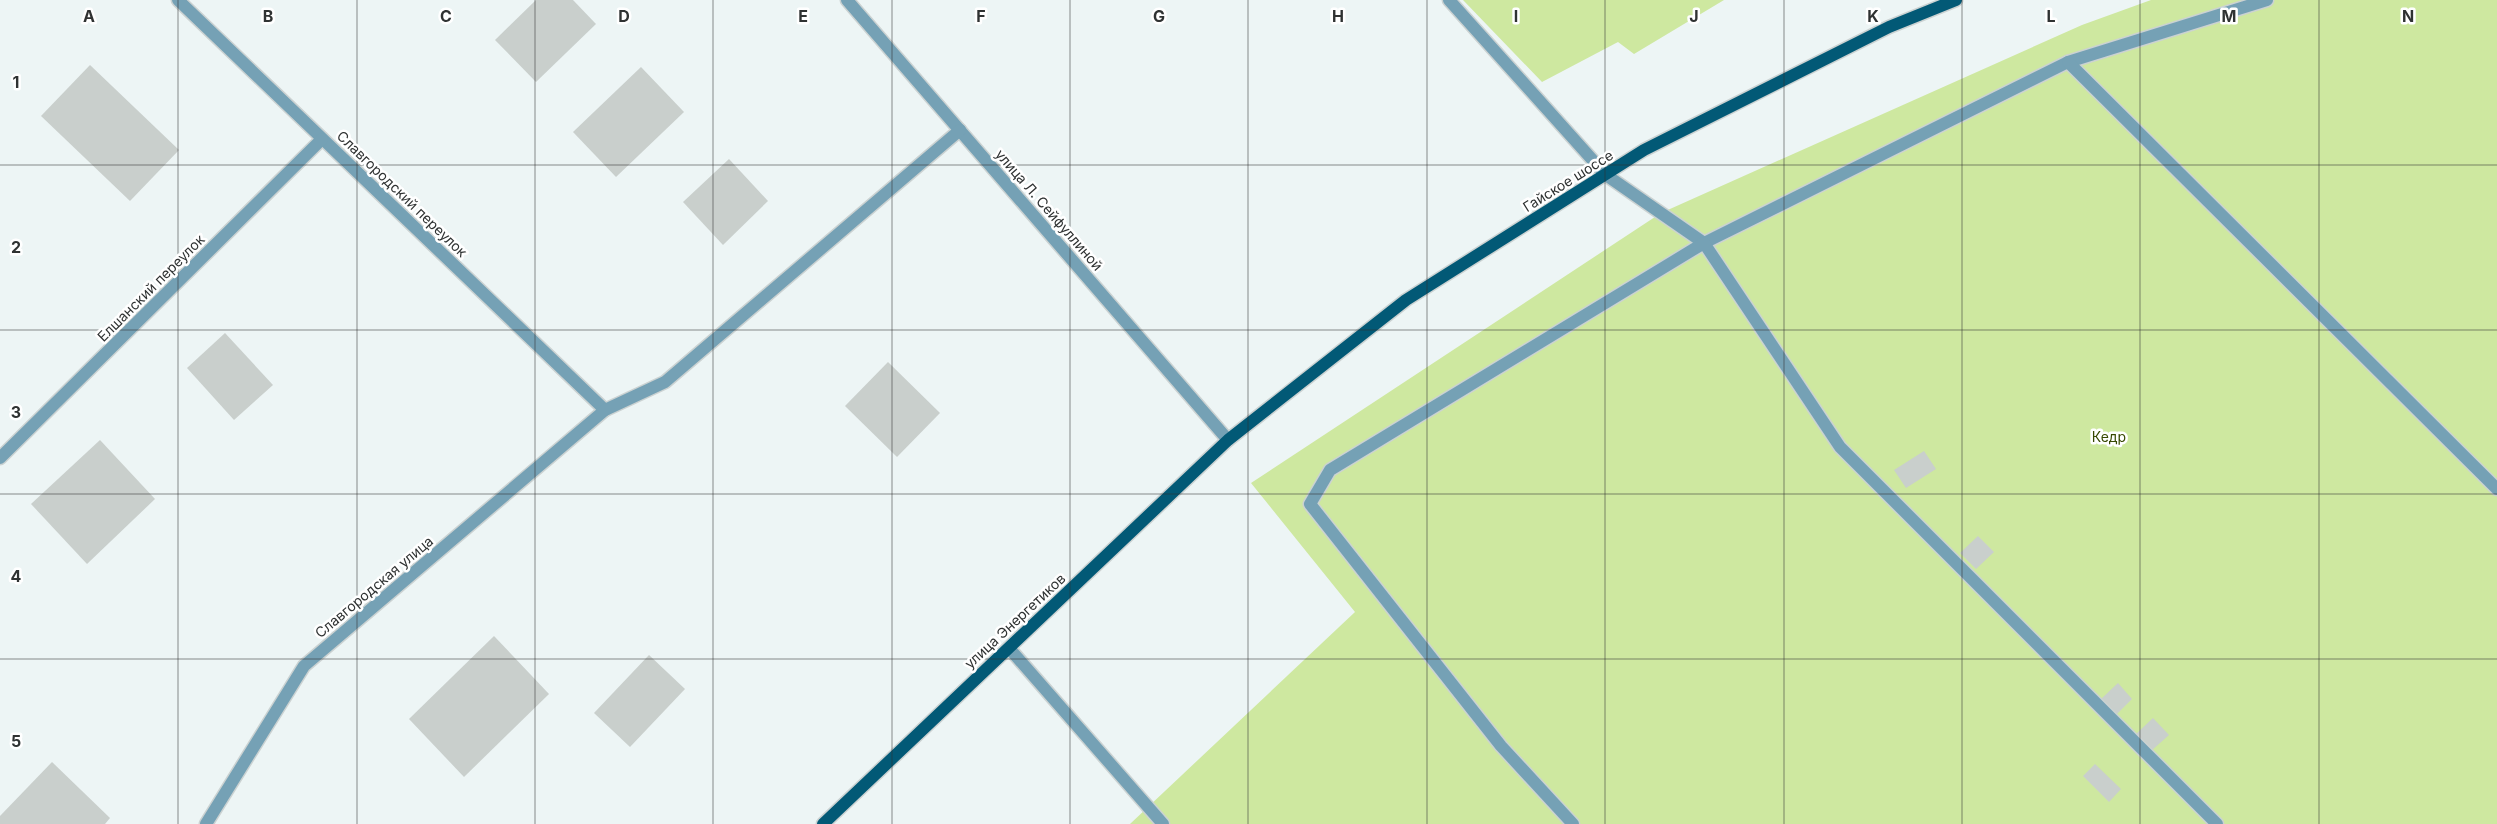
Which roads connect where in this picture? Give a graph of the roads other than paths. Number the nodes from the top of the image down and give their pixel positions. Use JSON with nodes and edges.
{"nodes":[{"id":1,"x":178,"y":0,"type":"edge"},
{"id":2,"x":847,"y":0,"type":"edge"},
{"id":3,"x":1449,"y":0,"type":"edge"},
{"id":4,"x":1956,"y":0,"type":"edge"},
{"id":5,"x":2267,"y":0,"type":"edge"},
{"id":6,"x":2068,"y":62,"type":"junction"},
{"id":7,"x":960,"y":130,"type":"junction"},
{"id":8,"x":322,"y":139,"type":"junction"},
{"id":9,"x":1606,"y":174,"type":"junction"},
{"id":10,"x":1704,"y":243,"type":"junction"},
{"id":11,"x":605,"y":410,"type":"junction"},
{"id":12,"x":1228,"y":440,"type":"junction"},
{"id":13,"x":0,"y":458,"type":"edge"},
{"id":14,"x":2497,"y":489,"type":"edge"},
{"id":15,"x":1009,"y":648,"type":"junction"},
{"id":16,"x":206,"y":824,"type":"edge"},
{"id":17,"x":823,"y":824,"type":"edge"},
{"id":18,"x":1164,"y":824,"type":"edge"},
{"id":19,"x":1573,"y":824,"type":"edge"},
{"id":20,"x":2217,"y":824,"type":"edge"}],
"edges":[{"from":1,"to":8,"type":"street","name":"Славгородский переулок"},
{"from":2,"to":7,"type":"street","name":"улица Л. Сейфуллиной"},
{"from":3,"to":9,"type":"street"},
{"from":4,"to":9,"type":"main road","name":"Гайское шоссе"},
{"from":5,"to":6,"type":"street"},
{"from":6,"to":10,"type":"street"},
{"from":6,"to":14,"type":"street"},
{"from":7,"to":11,"type":"street","name":"Славгородская улица"},
{"from":7,"to":12,"type":"street","name":"улица Л. Сейфуллиной"},
{"from":8,"to":11,"type":"street","name":"Славгородский переулок"},
{"from":8,"to":13,"type":"street","name":"Елшанский переулок"},
{"from":9,"to":10,"type":"street"},
{"from":9,"to":12,"type":"main road","name":"Гайское шоссе"},
{"from":10,"to":19,"type":"street"},
{"from":10,"to":20,"type":"street"},
{"from":11,"to":16,"type":"street","name":"Славгородская улица"},
{"from":12,"to":15,"type":"main road","name":"улица Энергетиков"},
{"from":15,"to":17,"type":"main road","name":"улица Энергетиков"},
{"from":15,"to":18,"type":"street"}]}
